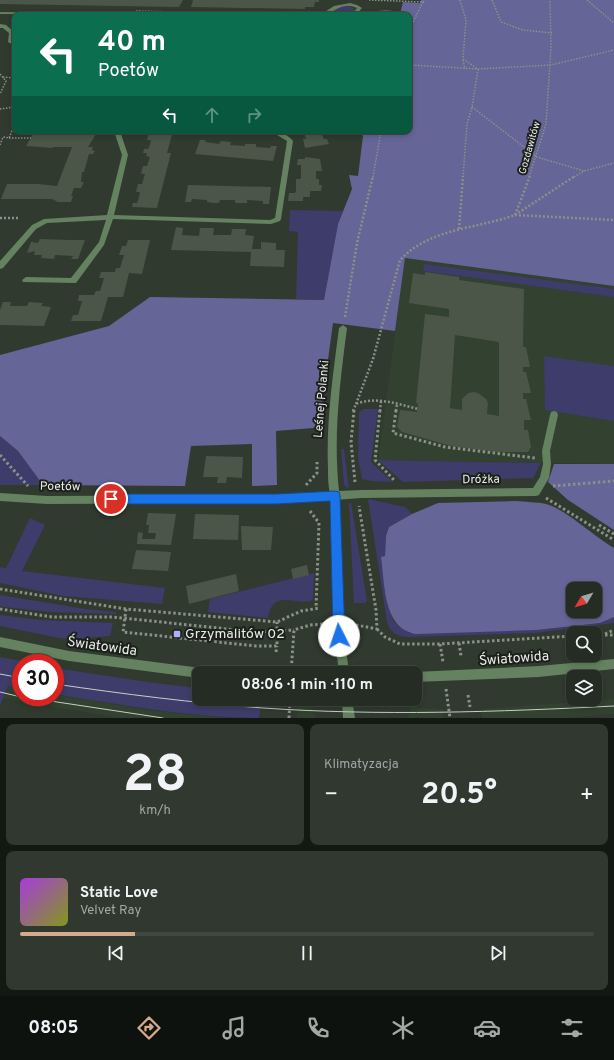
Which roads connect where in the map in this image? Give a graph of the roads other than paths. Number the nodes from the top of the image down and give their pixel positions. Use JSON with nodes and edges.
{"nodes":[{"id":1,"x":326,"y":12,"type":"edge"},
{"id":2,"x":356,"y":12,"type":"edge"},
{"id":3,"x":0,"y":13,"type":"edge"},
{"id":4,"x":12,"y":13,"type":"edge"},
{"id":5,"x":0,"y":26,"type":"edge"},
{"id":6,"x":12,"y":33,"type":"edge"},
{"id":7,"x":12,"y":33,"type":"edge"},
{"id":8,"x":12,"y":42,"type":"edge"},
{"id":9,"x":118,"y":134,"type":"edge"},
{"id":10,"x":281,"y":134,"type":"edge"},
{"id":11,"x":110,"y":217,"type":"junction"},
{"id":12,"x":0,"y":266,"type":"edge"},
{"id":13,"x":26,"y":280,"type":"dead end"},
{"id":14,"x":343,"y":328,"type":"road end"},
{"id":15,"x":554,"y":415,"type":"dead end"},
{"id":16,"x":335,"y":496,"type":"junction"},
{"id":17,"x":0,"y":497,"type":"edge"},
{"id":18,"x":0,"y":642,"type":"edge"},
{"id":19,"x":614,"y":664,"type":"edge"},
{"id":20,"x":343,"y":666,"type":"edge"},
{"id":21,"x":192,"y":672,"type":"edge"},
{"id":22,"x":422,"y":677,"type":"edge"},
{"id":23,"x":347,"y":706,"type":"edge"},
{"id":24,"x":349,"y":718,"type":"edge"}],
"edges":[{"from":1,"to":2,"type":"street"},
{"from":3,"to":4,"type":"street"},
{"from":5,"to":6,"type":"street"},
{"from":7,"to":8,"type":"street"},
{"from":9,"to":11,"type":"street"},
{"from":10,"to":11,"type":"street"},
{"from":11,"to":12,"type":"street"},
{"from":11,"to":13,"type":"street"},
{"from":14,"to":16,"type":"street","name":"Leśnej Polanki"},
{"from":15,"to":16,"type":"street","name":"Dróżka"},
{"from":16,"to":17,"type":"street","name":"Poetów"},
{"from":16,"to":20,"type":"street","name":"Leśnej Polanki"},
{"from":18,"to":21,"type":"street","name":"Światowida"},
{"from":19,"to":22,"type":"street","name":"Światowida"},
{"from":23,"to":24,"type":"street"}]}
